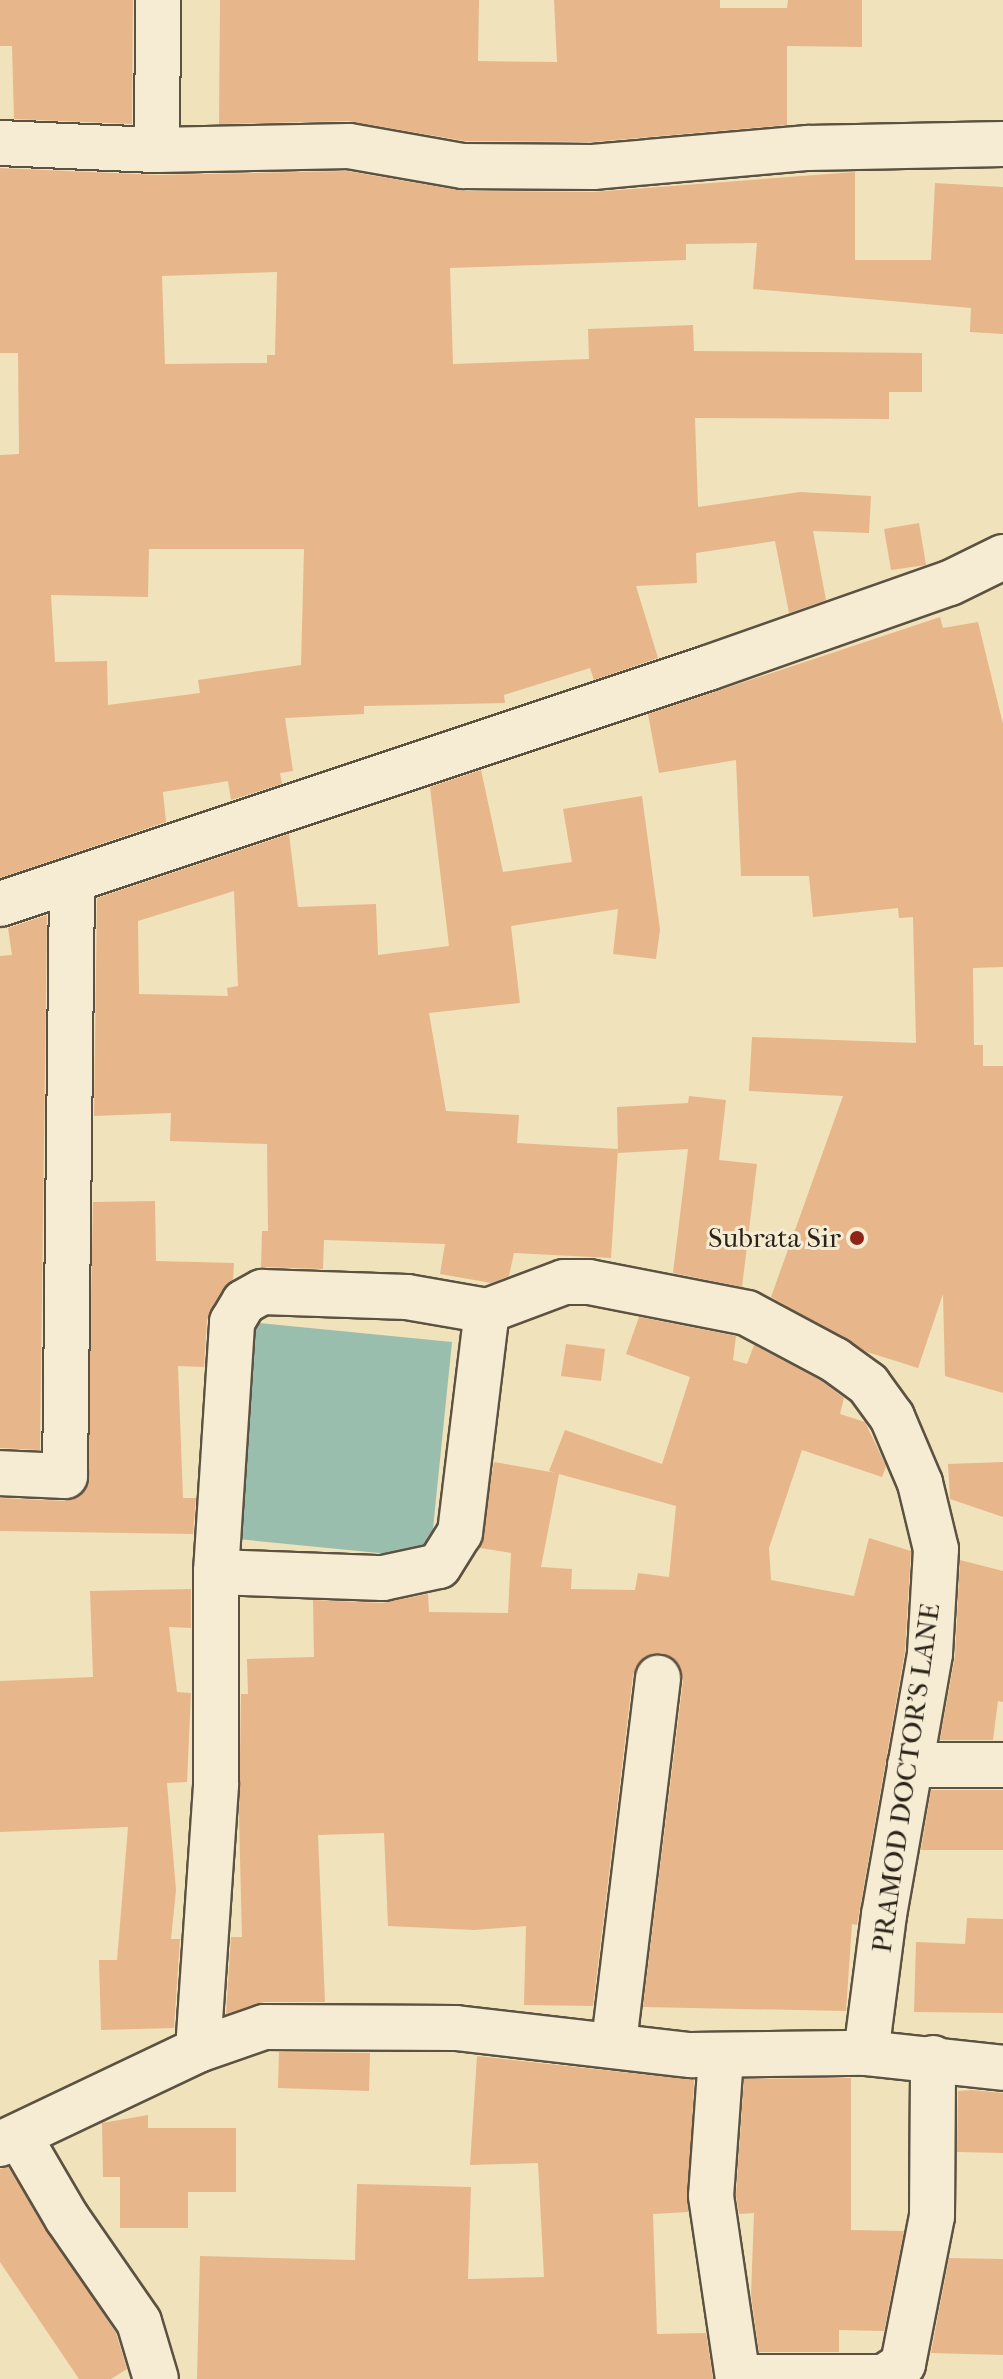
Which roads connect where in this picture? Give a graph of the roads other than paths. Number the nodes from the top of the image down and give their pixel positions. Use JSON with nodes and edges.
{"nodes":[{"id":1,"x":158,"y":0,"type":"edge"},
{"id":2,"x":0,"y":143,"type":"edge"},
{"id":3,"x":1003,"y":144,"type":"edge"},
{"id":4,"x":157,"y":150,"type":"junction"},
{"id":5,"x":1003,"y":557,"type":"edge"},
{"id":6,"x":72,"y":883,"type":"junction"},
{"id":7,"x":0,"y":904,"type":"edge"},
{"id":8,"x":487,"y":1311,"type":"junction"},
{"id":9,"x":0,"y":1473,"type":"edge"},
{"id":10,"x":216,"y":1572,"type":"junction"},
{"id":11,"x":658,"y":1678,"type":"dead end"},
{"id":12,"x":910,"y":1765,"type":"junction"},
{"id":13,"x":1003,"y":1765,"type":"edge"},
{"id":14,"x":614,"y":2042,"type":"junction"},
{"id":15,"x":198,"y":2050,"type":"junction"},
{"id":16,"x":866,"y":2053,"type":"junction"},
{"id":17,"x":721,"y":2057,"type":"junction"},
{"id":18,"x":933,"y":2058,"type":"junction"},
{"id":19,"x":1003,"y":2068,"type":"edge"},
{"id":20,"x":9,"y":2140,"type":"edge"},
{"id":21,"x":738,"y":2378,"type":"edge"},
{"id":22,"x":156,"y":2379,"type":"edge"}],
"edges":[{"from":1,"to":4,"type":"street"},
{"from":2,"to":4,"type":"street"},
{"from":3,"to":4,"type":"street"},
{"from":5,"to":6,"type":"street"},
{"from":6,"to":7,"type":"street"},
{"from":6,"to":9,"type":"street"},
{"from":8,"to":10,"type":"street"},
{"from":8,"to":10,"type":"street"},
{"from":8,"to":12,"type":"street","name":"PRAMOD DOCTOR'S LANE"},
{"from":10,"to":15,"type":"street"},
{"from":11,"to":14,"type":"street"},
{"from":12,"to":13,"type":"street"},
{"from":12,"to":16,"type":"street","name":"PRAMOD DOCTOR'S LANE"},
{"from":14,"to":15,"type":"street"},
{"from":14,"to":17,"type":"street"},
{"from":15,"to":20,"type":"street"},
{"from":16,"to":17,"type":"street"},
{"from":16,"to":18,"type":"street"},
{"from":17,"to":21,"type":"street"},
{"from":18,"to":19,"type":"street"},
{"from":18,"to":21,"type":"street"},
{"from":20,"to":22,"type":"street"}]}
